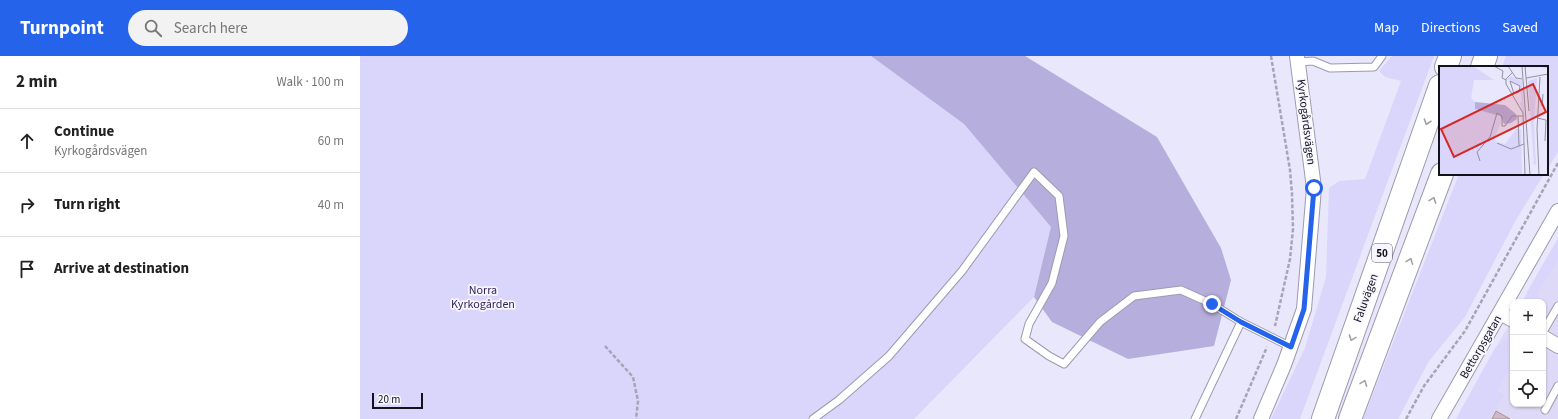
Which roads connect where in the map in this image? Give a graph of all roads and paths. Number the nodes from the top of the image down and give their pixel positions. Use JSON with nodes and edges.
{"nodes":[{"id":1,"x":1271,"y":56,"type":"edge"},
{"id":2,"x":1382,"y":56,"type":"edge"},
{"id":3,"x":1450,"y":56,"type":"edge"},
{"id":4,"x":1486,"y":56,"type":"edge"},
{"id":5,"x":1315,"y":58,"type":"edge"},
{"id":6,"x":1298,"y":59,"type":"edge"},
{"id":7,"x":1446,"y":66,"type":"edge"},
{"id":8,"x":1482,"y":66,"type":"edge"},
{"id":9,"x":1439,"y":89,"type":"edge"},
{"id":10,"x":1558,"y":163,"type":"edge"},
{"id":11,"x":1442,"y":175,"type":"edge"},
{"id":12,"x":1558,"y":212,"type":"edge"},
{"id":13,"x":1558,"y":306,"type":"edge"},
{"id":14,"x":1500,"y":312,"type":"junction"},
{"id":15,"x":1510,"y":318,"type":"edge"},
{"id":16,"x":1241,"y":322,"type":"junction"},
{"id":17,"x":1546,"y":327,"type":"edge"},
{"id":18,"x":1271,"y":337,"type":"junction"},
{"id":19,"x":1546,"y":339,"type":"edge"},
{"id":20,"x":605,"y":346,"type":"dead end"},
{"id":21,"x":1558,"y":346,"type":"edge"},
{"id":22,"x":1291,"y":347,"type":"junction"},
{"id":23,"x":1558,"y":386,"type":"edge"},
{"id":24,"x":1545,"y":410,"type":"dead end"},
{"id":25,"x":636,"y":419,"type":"edge"},
{"id":26,"x":812,"y":419,"type":"edge"},
{"id":27,"x":1195,"y":419,"type":"edge"},
{"id":28,"x":1236,"y":419,"type":"edge"},
{"id":29,"x":1261,"y":419,"type":"edge"},
{"id":30,"x":1323,"y":419,"type":"edge"},
{"id":31,"x":1350,"y":419,"type":"edge"},
{"id":32,"x":1406,"y":419,"type":"edge"},
{"id":33,"x":1439,"y":419,"type":"edge"}],
"edges":[{"from":1,"to":18,"type":"path"},
{"from":2,"to":5,"type":"lane"},
{"from":3,"to":7,"type":"highway"},
{"from":4,"to":8,"type":"highway"},
{"from":5,"to":6,"type":"lane"},
{"from":6,"to":22,"type":"street","name":"Kyrkogårdsvägen"},
{"from":9,"to":30,"type":"highway","name":"Faluvägen","number":"50","one_way":true},
{"from":10,"to":32,"type":"path"},
{"from":31,"to":11,"type":"highway","number":"50","one_way":true},
{"from":12,"to":14,"type":"street","name":"Bettorpsgatan"},
{"from":13,"to":17,"type":"lane"},
{"from":14,"to":15,"type":"street"},
{"from":14,"to":33,"type":"street","name":"Bettorpsgatan"},
{"from":16,"to":18,"type":"lane"},
{"from":16,"to":26,"type":"lane"},
{"from":16,"to":27,"type":"lane"},
{"from":18,"to":22,"type":"lane"},
{"from":18,"to":28,"type":"path"},
{"from":19,"to":21,"type":"street"},
{"from":20,"to":25,"type":"path"},
{"from":22,"to":29,"type":"street","name":"Kyrkogårdsvägen"},
{"from":23,"to":24,"type":"lane"}]}
